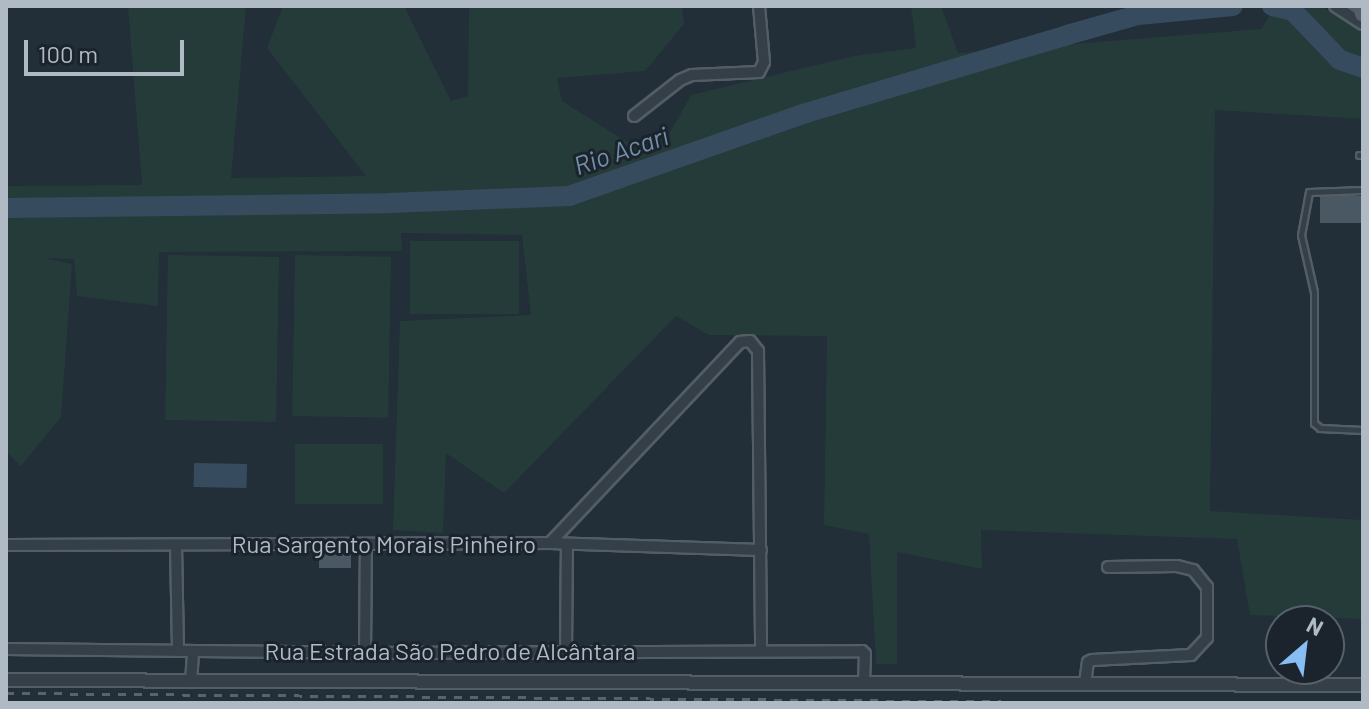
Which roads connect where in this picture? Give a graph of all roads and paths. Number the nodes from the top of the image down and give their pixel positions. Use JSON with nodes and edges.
{"nodes":[{"id":1,"x":759,"y":6,"type":"edge"},
{"id":2,"x":1335,"y":6,"type":"edge"},
{"id":3,"x":1361,"y":6,"type":"edge"},
{"id":4,"x":1363,"y":14,"type":"edge"},
{"id":5,"x":1363,"y":24,"type":"edge"},
{"id":6,"x":634,"y":116,"type":"dead end"},
{"id":7,"x":1363,"y":190,"type":"edge"},
{"id":8,"x":1363,"y":430,"type":"edge"},
{"id":9,"x":8,"y":543,"type":"edge"},
{"id":10,"x":550,"y":543,"type":"junction"},
{"id":11,"x":567,"y":544,"type":"junction"},
{"id":12,"x":176,"y":545,"type":"junction"},
{"id":13,"x":366,"y":545,"type":"junction"},
{"id":14,"x":761,"y":550,"type":"junction"},
{"id":15,"x":1108,"y":567,"type":"dead end"},
{"id":16,"x":6,"y":649,"type":"edge"},
{"id":17,"x":178,"y":651,"type":"junction"},
{"id":18,"x":193,"y":651,"type":"junction"},
{"id":19,"x":761,"y":651,"type":"junction"},
{"id":20,"x":566,"y":652,"type":"junction"},
{"id":21,"x":365,"y":653,"type":"junction"},
{"id":22,"x":6,"y":680,"type":"edge"},
{"id":23,"x":191,"y":682,"type":"junction"},
{"id":24,"x":864,"y":682,"type":"junction"},
{"id":25,"x":1085,"y":683,"type":"junction"},
{"id":26,"x":1363,"y":685,"type":"edge"}],
"edges":[{"from":1,"to":6,"type":"street"},
{"from":2,"to":5,"type":"street"},
{"from":3,"to":4,"type":"main road"},
{"from":7,"to":8,"type":"lane"},
{"from":9,"to":12,"type":"street","name":"Rua Sargento Morais Pinheiro"},
{"from":10,"to":11,"type":"street","name":"Rua Sargento Morais Pinheiro"},
{"from":10,"to":13,"type":"street","name":"Rua Sargento Morais Pinheiro"},
{"from":10,"to":14,"type":"street"},
{"from":11,"to":14,"type":"street","name":"Rua Sargento Morais Pinheiro"},
{"from":11,"to":20,"type":"street"},
{"from":12,"to":13,"type":"street","name":"Rua Sargento Morais Pinheiro"},
{"from":12,"to":17,"type":"street"},
{"from":13,"to":21,"type":"street"},
{"from":14,"to":19,"type":"street"},
{"from":15,"to":25,"type":"street"},
{"from":16,"to":17,"type":"street","name":"Rua Estrada São Pedro de Alcântara"},
{"from":17,"to":18,"type":"street","name":"Rua Estrada São Pedro de Alcântara"},
{"from":18,"to":21,"type":"street","name":"Rua Estrada São Pedro de Alcântara"},
{"from":18,"to":23,"type":"street"},
{"from":19,"to":20,"type":"street","name":"Rua Estrada São Pedro de Alcântara"},
{"from":19,"to":24,"type":"street","name":"Rua Estrada São Pedro de Alcântara"},
{"from":20,"to":21,"type":"street","name":"Rua Estrada São Pedro de Alcântara"},
{"from":22,"to":23,"type":"street"},
{"from":23,"to":24,"type":"street"},
{"from":24,"to":25,"type":"street"},
{"from":25,"to":26,"type":"street"}]}
